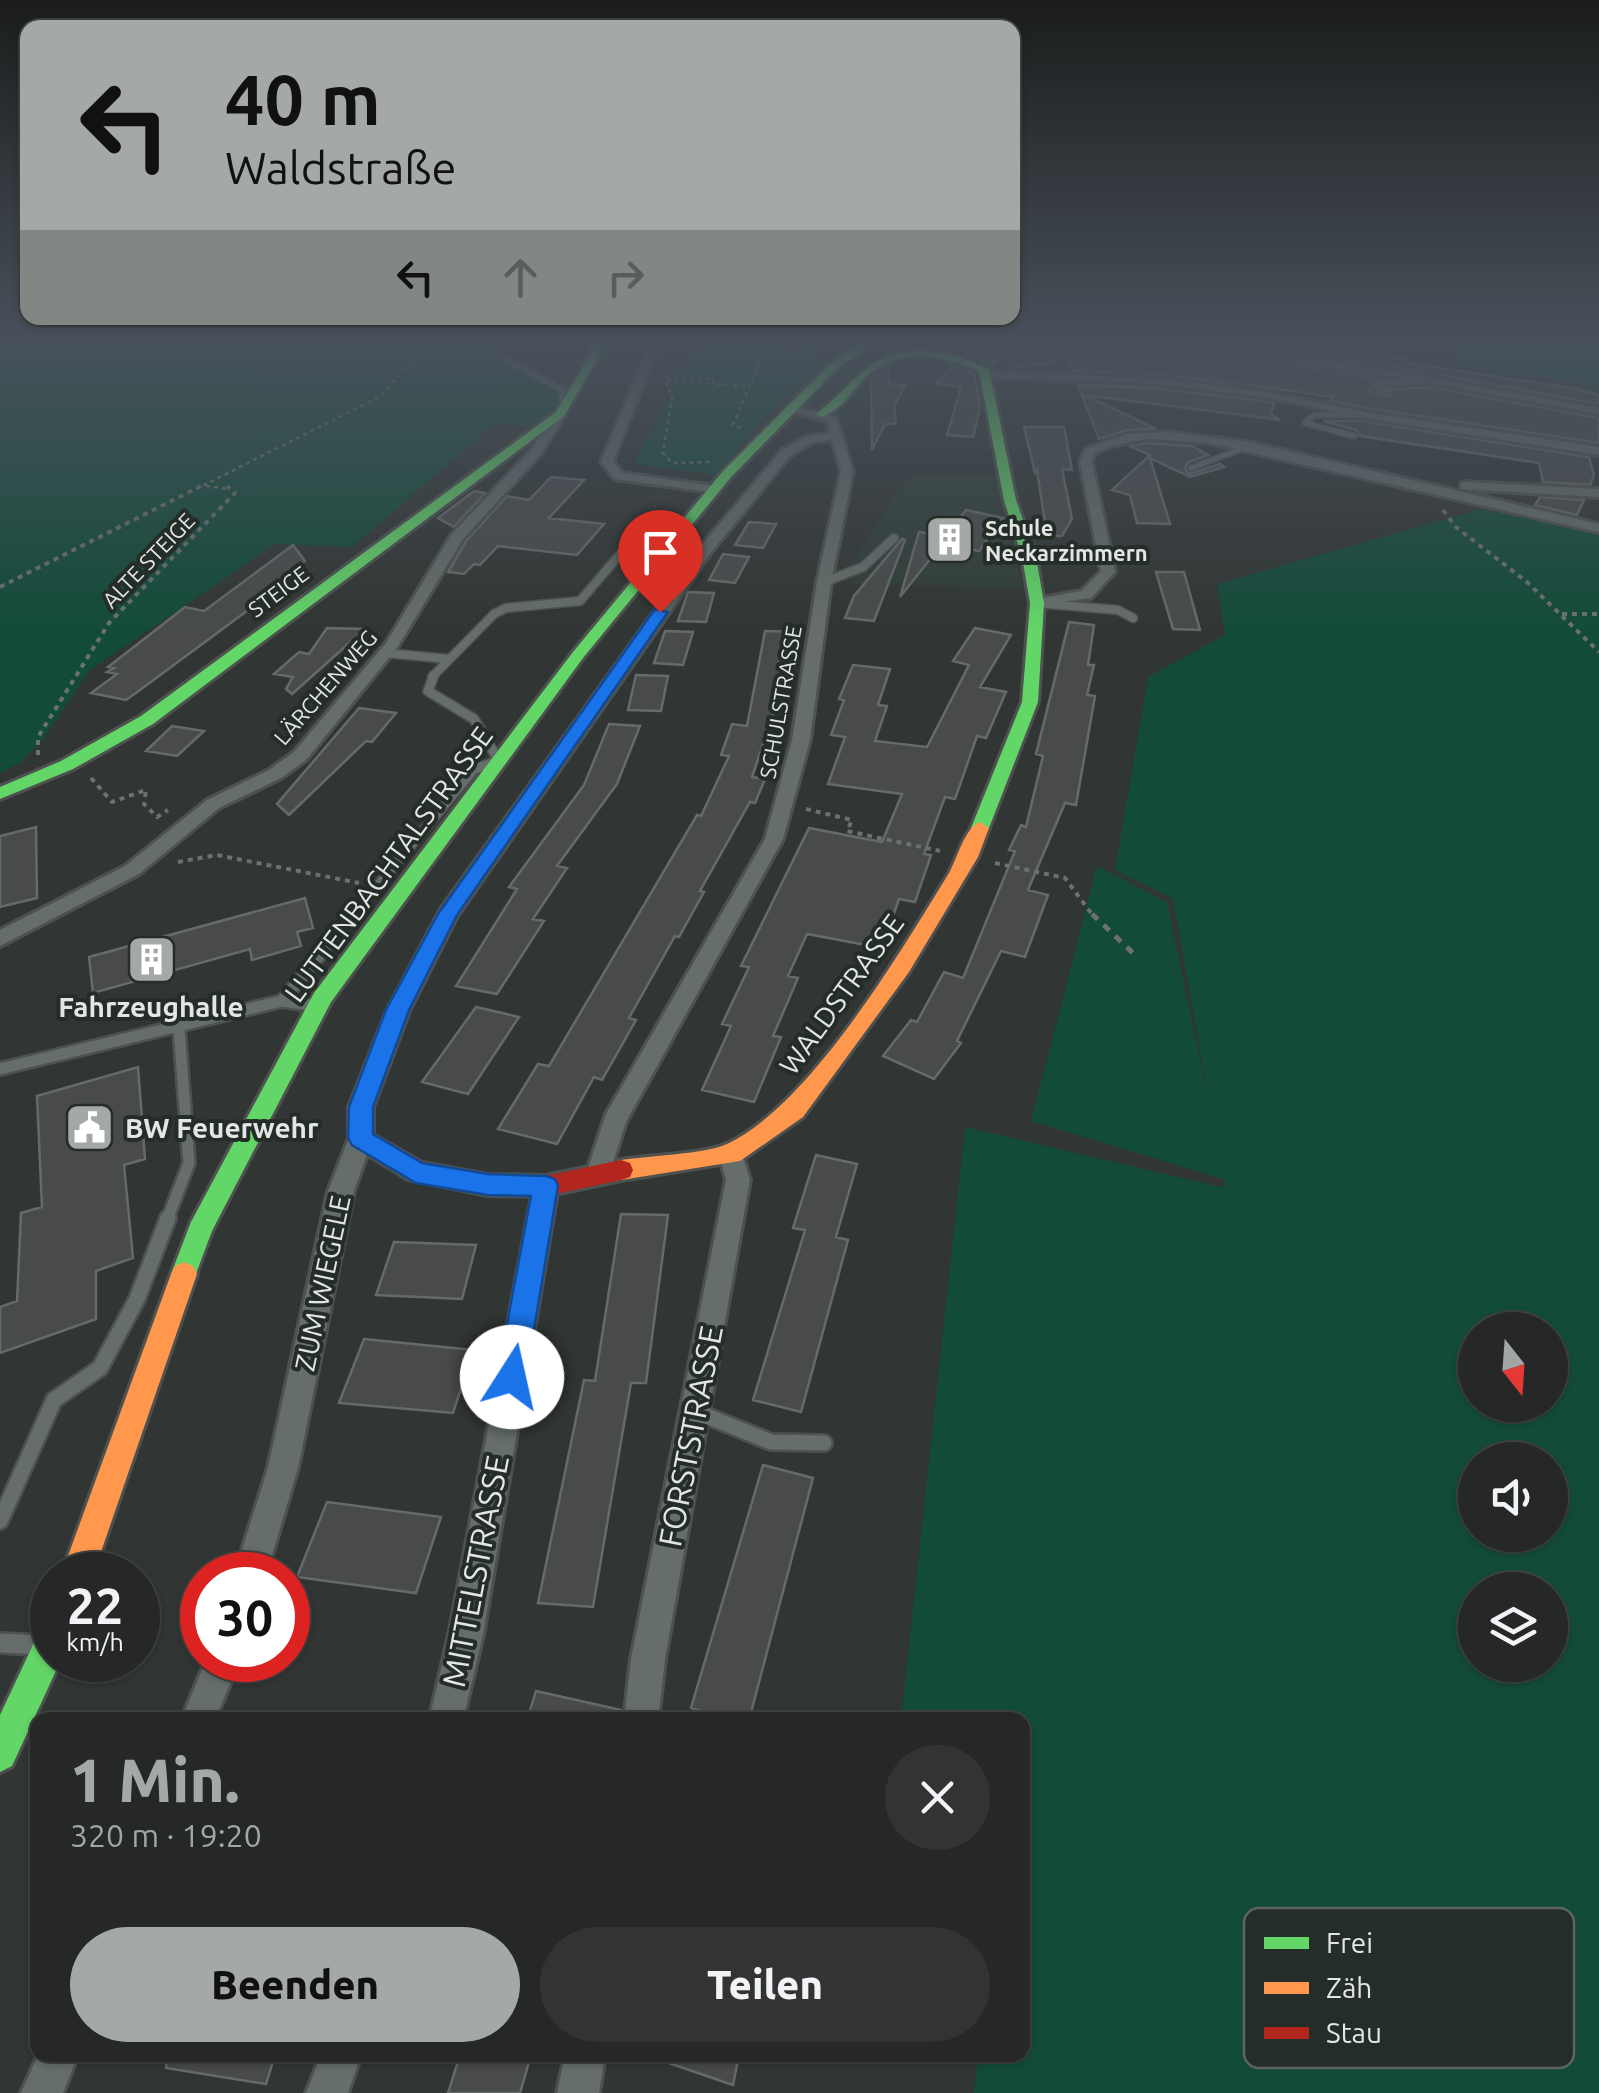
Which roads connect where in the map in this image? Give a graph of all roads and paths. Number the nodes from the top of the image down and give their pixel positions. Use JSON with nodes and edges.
{"nodes":[{"id":1,"x":838,"y":436,"type":"edge"},
{"id":2,"x":301,"y":437,"type":"edge"},
{"id":3,"x":526,"y":437,"type":"edge"},
{"id":4,"x":546,"y":437,"type":"edge"},
{"id":5,"x":615,"y":437,"type":"edge"},
{"id":6,"x":665,"y":437,"type":"edge"},
{"id":7,"x":766,"y":437,"type":"edge"},
{"id":8,"x":832,"y":437,"type":"edge"},
{"id":9,"x":999,"y":437,"type":"edge"},
{"id":10,"x":1145,"y":437,"type":"edge"},
{"id":11,"x":1167,"y":437,"type":"edge"},
{"id":12,"x":1506,"y":437,"type":"edge"},
{"id":13,"x":1249,"y":446,"type":"junction"},
{"id":14,"x":1599,"y":451,"type":"edge"},
{"id":15,"x":716,"y":462,"type":"dead end"},
{"id":16,"x":1191,"y":468,"type":"dead end"},
{"id":17,"x":1402,"y":481,"type":"junction"},
{"id":18,"x":204,"y":486,"type":"junction"},
{"id":19,"x":714,"y":490,"type":"junction"},
{"id":20,"x":1599,"y":493,"type":"edge"},
{"id":21,"x":1444,"y":512,"type":"dead end"},
{"id":22,"x":1599,"y":528,"type":"edge"},
{"id":23,"x":682,"y":529,"type":"junction"},
{"id":24,"x":894,"y":538,"type":"dead end"},
{"id":25,"x":824,"y":582,"type":"junction"},
{"id":26,"x":0,"y":587,"type":"edge"},
{"id":27,"x":1038,"y":603,"type":"junction"},
{"id":28,"x":1561,"y":614,"type":"junction"},
{"id":29,"x":1599,"y":614,"type":"edge"},
{"id":30,"x":1133,"y":618,"type":"dead end"},
{"id":31,"x":1599,"y":652,"type":"edge"},
{"id":32,"x":386,"y":653,"type":"junction"},
{"id":33,"x":448,"y":658,"type":"junction"},
{"id":34,"x":499,"y":761,"type":"junction"},
{"id":35,"x":62,"y":767,"type":"junction"},
{"id":36,"x":0,"y":794,"type":"edge"},
{"id":37,"x":172,"y":809,"type":"dead end"},
{"id":38,"x":132,"y":870,"type":"junction"},
{"id":39,"x":376,"y":886,"type":"junction"},
{"id":40,"x":0,"y":939,"type":"edge"},
{"id":41,"x":282,"y":1001,"type":"junction"},
{"id":42,"x":317,"y":1006,"type":"junction"},
{"id":43,"x":179,"y":1028,"type":"junction"},
{"id":44,"x":0,"y":1068,"type":"edge"},
{"id":45,"x":360,"y":1138,"type":"junction"},
{"id":46,"x":731,"y":1154,"type":"junction"},
{"id":47,"x":598,"y":1174,"type":"junction"},
{"id":48,"x":546,"y":1186,"type":"junction"},
{"id":49,"x":693,"y":1410,"type":"junction"},
{"id":50,"x":824,"y":1443,"type":"dead end"},
{"id":51,"x":0,"y":1521,"type":"edge"},
{"id":52,"x":84,"y":1552,"type":"edge"},
{"id":53,"x":257,"y":1552,"type":"edge"},
{"id":54,"x":0,"y":1643,"type":"edge"},
{"id":55,"x":30,"y":1644,"type":"edge"},
{"id":56,"x":34,"y":1682,"type":"edge"},
{"id":57,"x":214,"y":1682,"type":"edge"},
{"id":58,"x":201,"y":1712,"type":"edge"},
{"id":59,"x":448,"y":1712,"type":"edge"},
{"id":60,"x":642,"y":1712,"type":"edge"},
{"id":61,"x":0,"y":1754,"type":"edge"},
{"id":62,"x":55,"y":2062,"type":"edge"},
{"id":63,"x":337,"y":2062,"type":"edge"},
{"id":64,"x":585,"y":2062,"type":"edge"},
{"id":65,"x":42,"y":2093,"type":"edge"},
{"id":66,"x":326,"y":2093,"type":"edge"},
{"id":67,"x":578,"y":2093,"type":"edge"}],
"edges":[{"from":1,"to":25,"type":"street","name":"SCHULSTRASSE"},
{"from":2,"to":18,"type":"path"},
{"from":3,"to":35,"type":"street","name":"STEIGE"},
{"from":4,"to":32,"type":"street","name":"LÄRCHENWEG"},
{"from":5,"to":19,"type":"street"},
{"from":6,"to":15,"type":"path"},
{"from":7,"to":19,"type":"street","name":"LUTTENBACHTALSTRASSE"},
{"from":8,"to":45,"type":"street","name":"ZUM WIEGELE"},
{"from":9,"to":27,"type":"street","name":"WALDSTRASSE"},
{"from":10,"to":27,"type":"street"},
{"from":11,"to":13,"type":"street"},
{"from":12,"to":14,"type":"street"},
{"from":13,"to":16,"type":"lane"},
{"from":13,"to":17,"type":"street"},
{"from":17,"to":20,"type":"street"},
{"from":17,"to":22,"type":"street"},
{"from":18,"to":26,"type":"path","name":"ALTE STEIGE"},
{"from":18,"to":35,"type":"path","name":"ALTE STEIGE"},
{"from":19,"to":23,"type":"street","name":"LUTTENBACHTALSTRASSE"},
{"from":21,"to":28,"type":"path"},
{"from":23,"to":33,"type":"lane"},
{"from":23,"to":34,"type":"street","name":"LUTTENBACHTALSTRASSE"},
{"from":24,"to":25,"type":"lane"},
{"from":25,"to":47,"type":"street","name":"SCHULSTRASSE"},
{"from":27,"to":30,"type":"lane"},
{"from":27,"to":46,"type":"street","name":"WALDSTRASSE"},
{"from":28,"to":29,"type":"path"},
{"from":28,"to":31,"type":"path"},
{"from":32,"to":33,"type":"lane"},
{"from":32,"to":38,"type":"street","name":"LÄRCHENWEG"},
{"from":33,"to":34,"type":"lane"},
{"from":34,"to":39,"type":"lane"},
{"from":34,"to":42,"type":"street","name":"LUTTENBACHTALSTRASSE"},
{"from":35,"to":36,"type":"street","name":"STEIGE"},
{"from":35,"to":37,"type":"path"},
{"from":38,"to":39,"type":"path"},
{"from":38,"to":40,"type":"street","name":"LÄRCHENWEG"},
{"from":39,"to":41,"type":"lane"},
{"from":41,"to":42,"type":"lane"},
{"from":41,"to":43,"type":"lane"},
{"from":42,"to":52,"type":"street","name":"LUTTENBACHTALSTRASSE"},
{"from":43,"to":44,"type":"lane"},
{"from":43,"to":51,"type":"lane"},
{"from":45,"to":48,"type":"street","name":"WALDSTRASSE"},
{"from":45,"to":53,"type":"street","name":"ZUM WIEGELE"},
{"from":46,"to":47,"type":"street","name":"WALDSTRASSE"},
{"from":46,"to":49,"type":"street","name":"FORSTSTRASSE"},
{"from":47,"to":48,"type":"street","name":"WALDSTRASSE"},
{"from":48,"to":59,"type":"street","name":"MITTELSTRASSE"},
{"from":49,"to":50,"type":"lane"},
{"from":49,"to":60,"type":"street","name":"FORSTSTRASSE"},
{"from":54,"to":55,"type":"lane"},
{"from":56,"to":61,"type":"street"},
{"from":57,"to":58,"type":"street"},
{"from":62,"to":65,"type":"street"},
{"from":63,"to":66,"type":"street"},
{"from":64,"to":67,"type":"street"}]}
